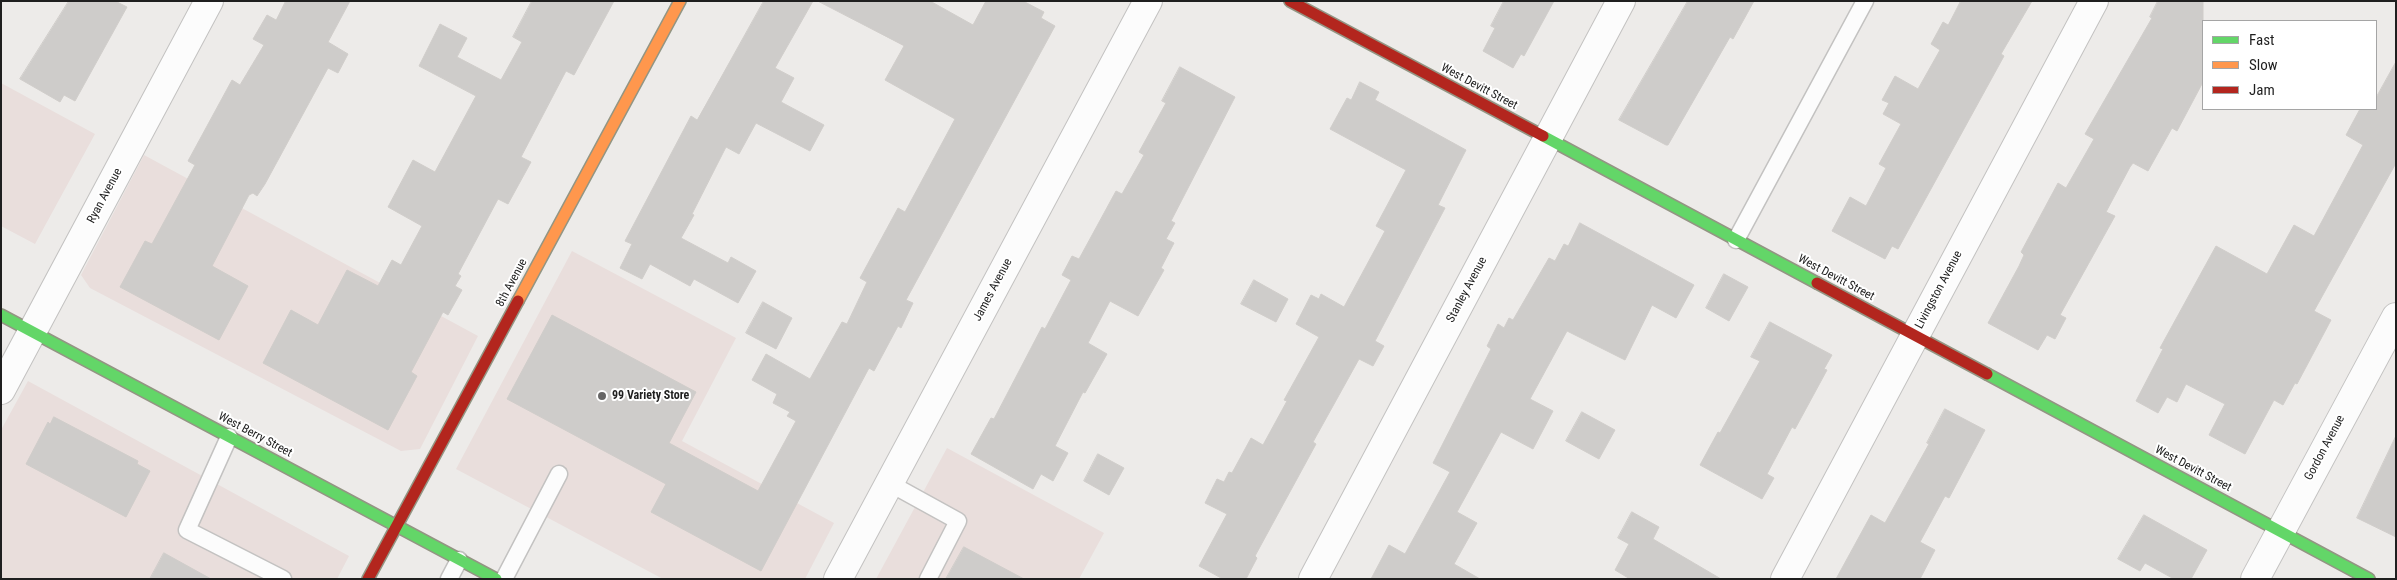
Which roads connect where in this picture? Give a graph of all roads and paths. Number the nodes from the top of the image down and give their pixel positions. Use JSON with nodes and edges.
{"nodes":[{"id":1,"x":209,"y":1,"type":"edge"},
{"id":2,"x":680,"y":1,"type":"edge"},
{"id":3,"x":1148,"y":1,"type":"edge"},
{"id":4,"x":1290,"y":1,"type":"edge"},
{"id":5,"x":1621,"y":1,"type":"edge"},
{"id":6,"x":1865,"y":1,"type":"edge"},
{"id":7,"x":2094,"y":1,"type":"edge"},
{"id":8,"x":1548,"y":140,"type":"junction"},
{"id":9,"x":1736,"y":240,"type":"junction"},
{"id":10,"x":1,"y":315,"type":"edge"},
{"id":11,"x":2396,"y":316,"type":"edge"},
{"id":12,"x":33,"y":332,"type":"junction"},
{"id":13,"x":1915,"y":336,"type":"junction"},
{"id":14,"x":1,"y":390,"type":"edge"},
{"id":15,"x":229,"y":437,"type":"junction"},
{"id":16,"x":559,"y":474,"type":"dead end"},
{"id":17,"x":889,"y":483,"type":"junction"},
{"id":18,"x":397,"y":526,"type":"junction"},
{"id":19,"x":2280,"y":531,"type":"junction"},
{"id":20,"x":459,"y":560,"type":"junction"},
{"id":21,"x":283,"y":579,"type":"edge"},
{"id":22,"x":368,"y":579,"type":"edge"},
{"id":23,"x":449,"y":579,"type":"edge"},
{"id":24,"x":496,"y":579,"type":"edge"},
{"id":25,"x":504,"y":579,"type":"edge"},
{"id":26,"x":838,"y":579,"type":"edge"},
{"id":27,"x":928,"y":579,"type":"edge"},
{"id":28,"x":1312,"y":579,"type":"edge"},
{"id":29,"x":1785,"y":579,"type":"edge"},
{"id":30,"x":2255,"y":579,"type":"edge"},
{"id":31,"x":2369,"y":579,"type":"edge"}],
"edges":[{"from":1,"to":12,"type":"street","name":"Ryan Avenue"},
{"from":2,"to":18,"type":"street","name":"8th Avenue"},
{"from":3,"to":17,"type":"street","name":"James Avenue"},
{"from":4,"to":8,"type":"street","name":"West Devitt Street"},
{"from":5,"to":8,"type":"street","name":"Stanley Avenue"},
{"from":6,"to":9,"type":"lane"},
{"from":7,"to":13,"type":"street","name":"Livingston Avenue"},
{"from":8,"to":9,"type":"street","name":"West Devitt Street"},
{"from":8,"to":28,"type":"street","name":"Stanley Avenue"},
{"from":9,"to":13,"type":"street","name":"West Devitt Street"},
{"from":10,"to":12,"type":"street","name":"West Berry Street"},
{"from":11,"to":19,"type":"street","name":"Gordon Avenue"},
{"from":12,"to":14,"type":"street","name":"Ryan Avenue"},
{"from":12,"to":15,"type":"street","name":"West Berry Street"},
{"from":13,"to":19,"type":"street","name":"West Devitt Street"},
{"from":13,"to":29,"type":"street","name":"Livingston Avenue"},
{"from":15,"to":18,"type":"street","name":"West Berry Street"},
{"from":15,"to":21,"type":"lane"},
{"from":16,"to":25,"type":"lane"},
{"from":17,"to":26,"type":"street","name":"James Avenue"},
{"from":17,"to":27,"type":"lane"},
{"from":18,"to":20,"type":"street","name":"West Berry Street"},
{"from":18,"to":22,"type":"street","name":"8th Avenue"},
{"from":19,"to":30,"type":"street","name":"Gordon Avenue"},
{"from":19,"to":31,"type":"street","name":"West Devitt Street"},
{"from":20,"to":23,"type":"lane"},
{"from":20,"to":24,"type":"street","name":"West Berry Street"}]}
